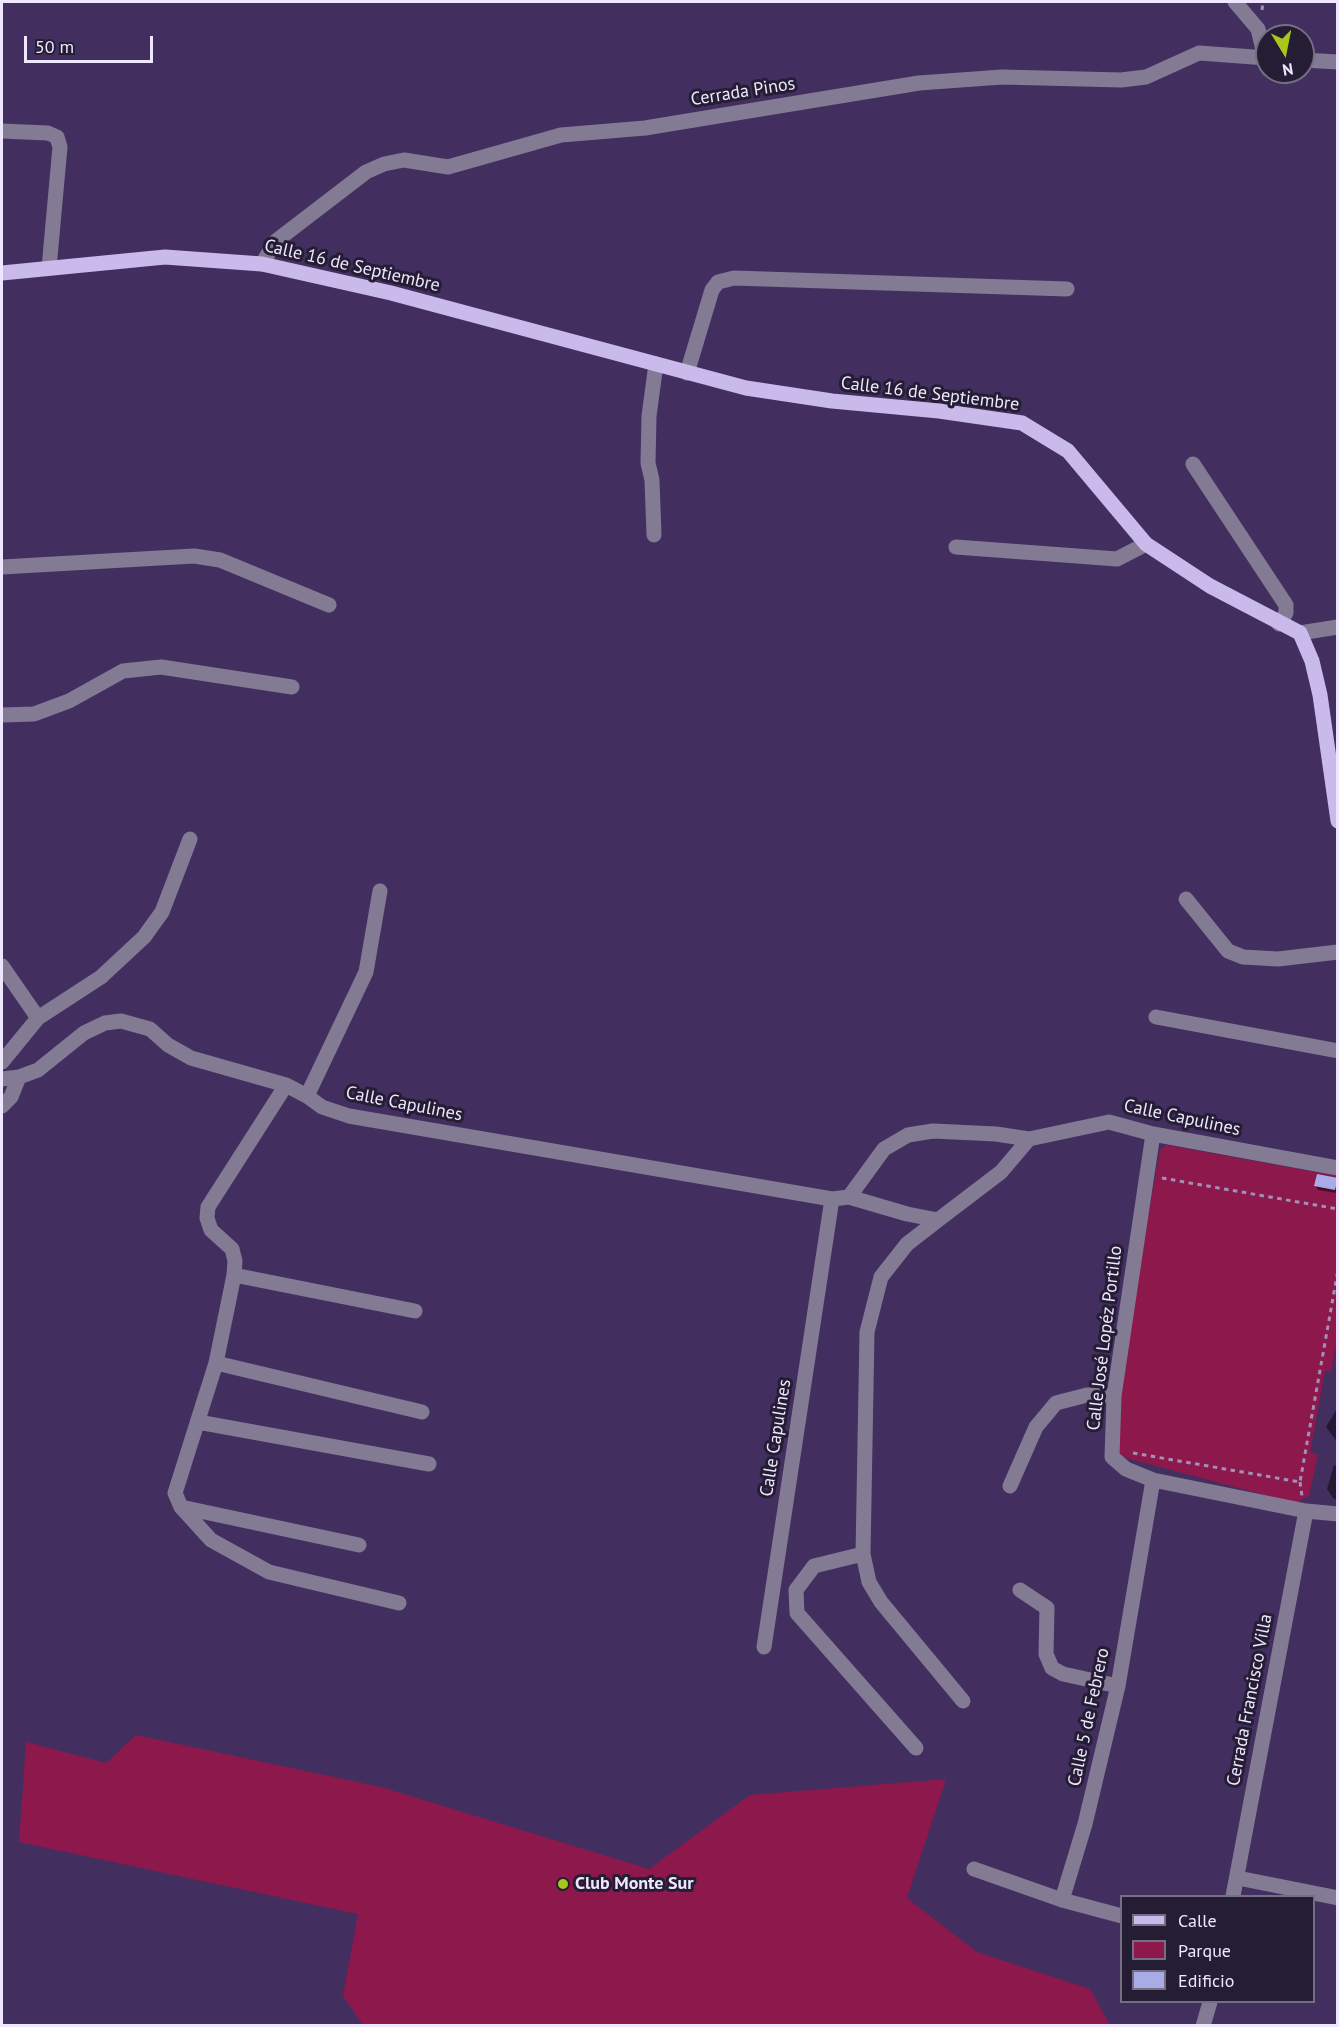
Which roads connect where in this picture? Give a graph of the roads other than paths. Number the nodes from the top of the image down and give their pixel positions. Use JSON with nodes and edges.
{"nodes":[{"id":1,"x":1235,"y":2,"type":"edge"},
{"id":2,"x":1255,"y":25,"type":"edge"},
{"id":3,"x":1255,"y":57,"type":"edge"},
{"id":4,"x":1315,"y":61,"type":"edge"},
{"id":5,"x":1338,"y":62,"type":"edge"},
{"id":6,"x":2,"y":131,"type":"edge"},
{"id":7,"x":262,"y":264,"type":"junction"},
{"id":8,"x":49,"y":268,"type":"junction"},
{"id":9,"x":2,"y":273,"type":"edge"},
{"id":10,"x":1067,"y":289,"type":"dead end"},
{"id":11,"x":656,"y":364,"type":"junction"},
{"id":12,"x":687,"y":373,"type":"junction"},
{"id":13,"x":1193,"y":464,"type":"dead end"},
{"id":14,"x":654,"y":535,"type":"dead end"},
{"id":15,"x":1146,"y":544,"type":"junction"},
{"id":16,"x":956,"y":548,"type":"dead end"},
{"id":17,"x":2,"y":567,"type":"edge"},
{"id":18,"x":329,"y":605,"type":"dead end"},
{"id":19,"x":1279,"y":624,"type":"junction"},
{"id":20,"x":1338,"y":627,"type":"edge"},
{"id":21,"x":1300,"y":633,"type":"junction"},
{"id":22,"x":292,"y":687,"type":"dead end"},
{"id":23,"x":2,"y":715,"type":"edge"},
{"id":24,"x":1338,"y":821,"type":"edge"},
{"id":25,"x":190,"y":839,"type":"dead end"},
{"id":26,"x":380,"y":891,"type":"dead end"},
{"id":27,"x":1186,"y":898,"type":"dead end"},
{"id":28,"x":1338,"y":952,"type":"edge"},
{"id":29,"x":2,"y":966,"type":"edge"},
{"id":30,"x":1156,"y":1017,"type":"dead end"},
{"id":31,"x":38,"y":1018,"type":"junction"},
{"id":32,"x":1338,"y":1051,"type":"edge"},
{"id":33,"x":2,"y":1062,"type":"edge"},
{"id":34,"x":19,"y":1077,"type":"junction"},
{"id":35,"x":2,"y":1079,"type":"edge"},
{"id":36,"x":286,"y":1085,"type":"junction"},
{"id":37,"x":307,"y":1095,"type":"junction"},
{"id":38,"x":2,"y":1106,"type":"edge"},
{"id":39,"x":1153,"y":1134,"type":"junction"},
{"id":40,"x":1029,"y":1139,"type":"junction"},
{"id":41,"x":1338,"y":1168,"type":"edge"},
{"id":42,"x":849,"y":1197,"type":"junction"},
{"id":43,"x":832,"y":1199,"type":"junction"},
{"id":44,"x":938,"y":1220,"type":"junction"},
{"id":45,"x":234,"y":1275,"type":"junction"},
{"id":46,"x":415,"y":1311,"type":"dead end"},
{"id":47,"x":216,"y":1363,"type":"junction"},
{"id":48,"x":1114,"y":1396,"type":"junction"},
{"id":49,"x":422,"y":1412,"type":"dead end"},
{"id":50,"x":198,"y":1422,"type":"junction"},
{"id":51,"x":429,"y":1464,"type":"dead end"},
{"id":52,"x":1153,"y":1480,"type":"junction"},
{"id":53,"x":1010,"y":1486,"type":"dead end"},
{"id":54,"x":181,"y":1508,"type":"junction"},
{"id":55,"x":1306,"y":1511,"type":"junction"},
{"id":56,"x":1338,"y":1514,"type":"edge"},
{"id":57,"x":359,"y":1545,"type":"dead end"},
{"id":58,"x":863,"y":1554,"type":"junction"},
{"id":59,"x":1020,"y":1590,"type":"dead end"},
{"id":60,"x":399,"y":1603,"type":"dead end"},
{"id":61,"x":764,"y":1647,"type":"dead end"},
{"id":62,"x":1119,"y":1686,"type":"junction"},
{"id":63,"x":963,"y":1701,"type":"dead end"},
{"id":64,"x":916,"y":1748,"type":"dead end"},
{"id":65,"x":974,"y":1869,"type":"dead end"},
{"id":66,"x":1238,"y":1878,"type":"junction"},
{"id":67,"x":1233,"y":1895,"type":"edge"},
{"id":68,"x":1338,"y":1898,"type":"edge"},
{"id":69,"x":1062,"y":1899,"type":"junction"},
{"id":70,"x":1120,"y":1915,"type":"edge"},
{"id":71,"x":1209,"y":2003,"type":"edge"},
{"id":72,"x":1203,"y":2025,"type":"edge"}],
"edges":[{"from":1,"to":2,"type":"street"},
{"from":3,"to":7,"type":"street","name":"Cerrada Pinos"},
{"from":4,"to":5,"type":"street"},
{"from":6,"to":8,"type":"street"},
{"from":7,"to":8,"type":"main road","name":"Calle 16 de Septiembre"},
{"from":7,"to":11,"type":"main road","name":"Calle 16 de Septiembre"},
{"from":8,"to":9,"type":"main road","name":"Calle 16 de Septiembre"},
{"from":10,"to":12,"type":"street"},
{"from":11,"to":12,"type":"main road","name":"Calle 16 de Septiembre"},
{"from":11,"to":14,"type":"street"},
{"from":12,"to":15,"type":"main road","name":"Calle 16 de Septiembre"},
{"from":13,"to":19,"type":"street"},
{"from":15,"to":16,"type":"street"},
{"from":15,"to":19,"type":"main road","name":"Calle 16 de Septiembre"},
{"from":17,"to":18,"type":"street"},
{"from":19,"to":21,"type":"main road","name":"Calle 16 de Septiembre"},
{"from":20,"to":21,"type":"street"},
{"from":21,"to":24,"type":"main road"},
{"from":22,"to":23,"type":"street"},
{"from":25,"to":31,"type":"street"},
{"from":26,"to":37,"type":"street"},
{"from":27,"to":28,"type":"street"},
{"from":29,"to":31,"type":"street"},
{"from":30,"to":32,"type":"street"},
{"from":31,"to":33,"type":"street"},
{"from":34,"to":35,"type":"street","name":"Calle Capulines"},
{"from":34,"to":36,"type":"street","name":"Calle Capulines"},
{"from":34,"to":38,"type":"street"},
{"from":36,"to":37,"type":"street","name":"Calle Capulines"},
{"from":36,"to":45,"type":"street"},
{"from":37,"to":43,"type":"street","name":"Calle Capulines"},
{"from":39,"to":40,"type":"street","name":"Calle Capulines"},
{"from":39,"to":41,"type":"street","name":"Calle Capulines"},
{"from":39,"to":48,"type":"street","name":"Calle José Lopéz Portillo"},
{"from":40,"to":42,"type":"street","name":"Calle Capulines"},
{"from":40,"to":44,"type":"street"},
{"from":42,"to":43,"type":"street","name":"Calle Capulines"},
{"from":42,"to":44,"type":"street"},
{"from":43,"to":61,"type":"street","name":"Calle Capulines"},
{"from":44,"to":58,"type":"street"},
{"from":45,"to":46,"type":"street"},
{"from":45,"to":47,"type":"street"},
{"from":47,"to":49,"type":"street"},
{"from":47,"to":50,"type":"street"},
{"from":48,"to":52,"type":"street","name":"Calle José Lopéz Portillo"},
{"from":48,"to":53,"type":"street"},
{"from":50,"to":51,"type":"street"},
{"from":50,"to":54,"type":"street"},
{"from":52,"to":55,"type":"street","name":"Calle José Lopéz Portillo"},
{"from":52,"to":62,"type":"street","name":"Calle 5 de Febrero"},
{"from":54,"to":57,"type":"street"},
{"from":54,"to":60,"type":"street"},
{"from":55,"to":56,"type":"street","name":"Calle José Lopéz Portillo"},
{"from":55,"to":66,"type":"street","name":"Cerrada Francisco Villa"},
{"from":58,"to":63,"type":"street"},
{"from":58,"to":64,"type":"street"},
{"from":59,"to":62,"type":"street"},
{"from":62,"to":69,"type":"street","name":"Calle 5 de Febrero"},
{"from":65,"to":69,"type":"street"},
{"from":66,"to":67,"type":"street","name":"Cerrada Francisco Villa"},
{"from":66,"to":68,"type":"street"},
{"from":69,"to":70,"type":"street"},
{"from":71,"to":72,"type":"street"}]}
